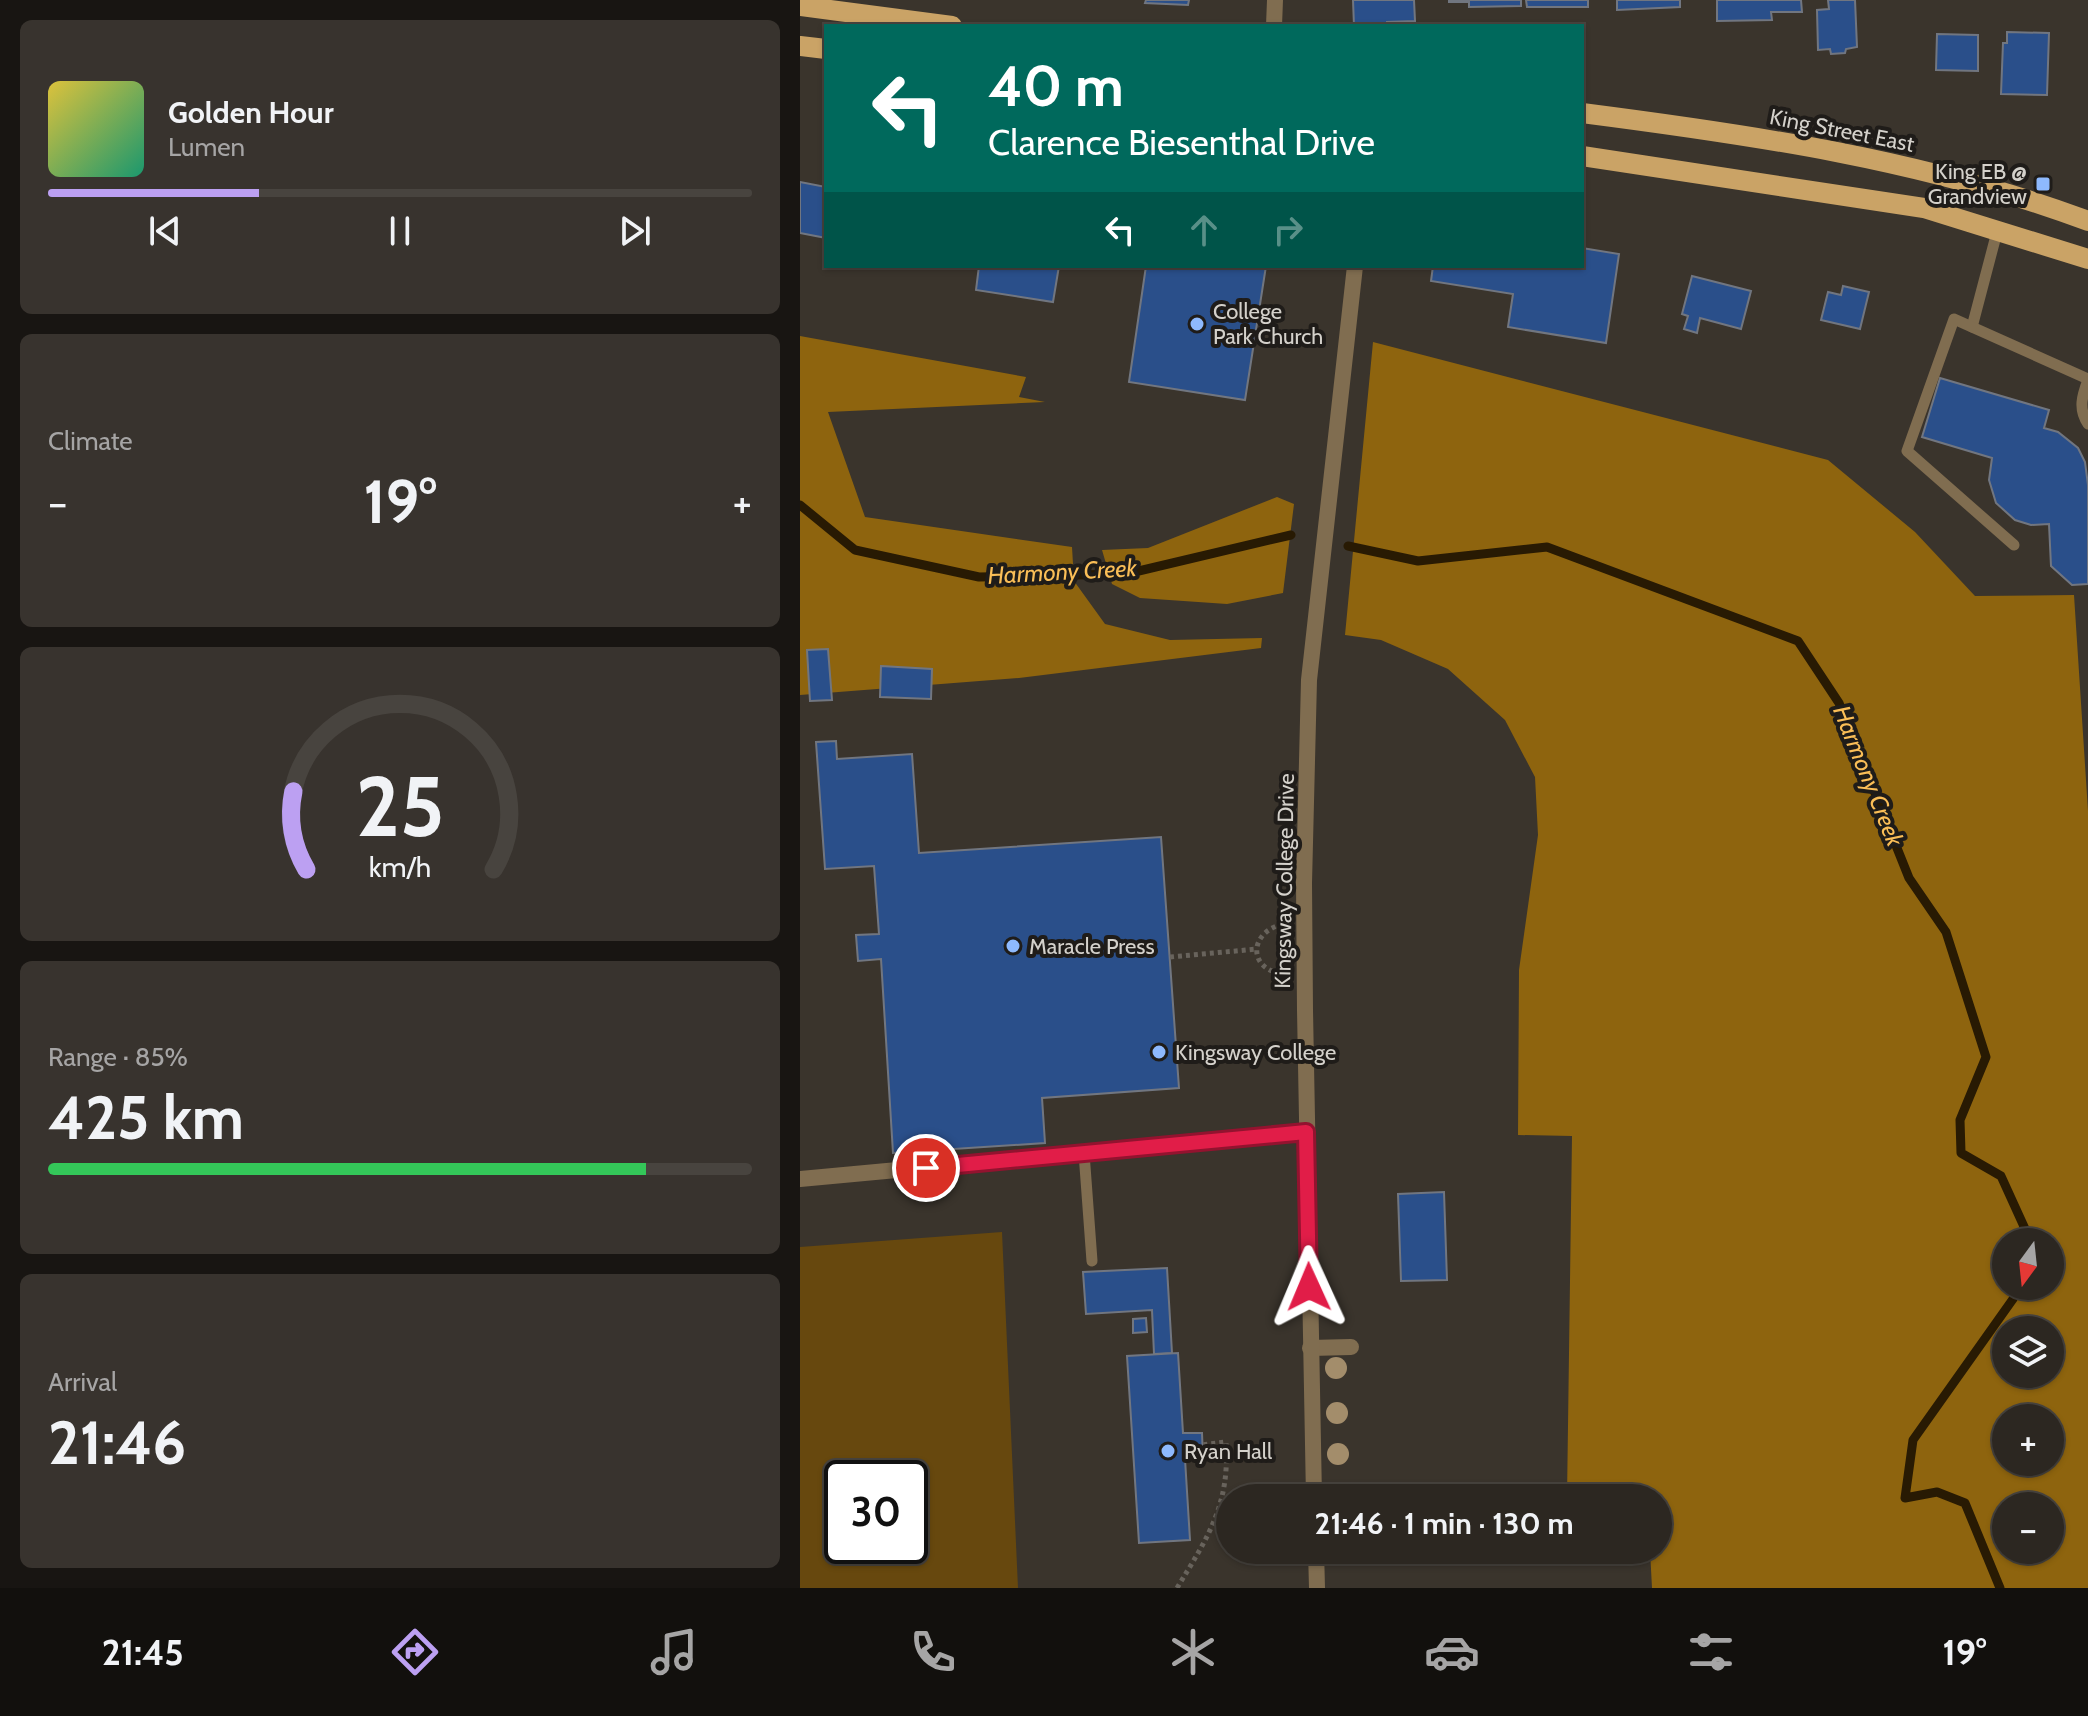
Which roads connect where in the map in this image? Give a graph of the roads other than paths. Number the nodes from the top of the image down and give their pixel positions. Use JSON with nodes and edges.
{"nodes":[{"id":1,"x":1275,"y":0,"type":"edge"},
{"id":2,"x":800,"y":6,"type":"edge"},
{"id":3,"x":937,"y":24,"type":"edge"},
{"id":4,"x":1274,"y":24,"type":"edge"},
{"id":5,"x":800,"y":46,"type":"edge"},
{"id":6,"x":824,"y":49,"type":"edge"},
{"id":7,"x":1584,"y":113,"type":"edge"},
{"id":8,"x":1584,"y":156,"type":"edge"},
{"id":9,"x":2088,"y":221,"type":"edge"},
{"id":10,"x":1997,"y":232,"type":"junction"},
{"id":11,"x":2088,"y":259,"type":"edge"},
{"id":12,"x":1355,"y":268,"type":"edge"},
{"id":13,"x":1972,"y":327,"type":"junction"},
{"id":14,"x":2088,"y":379,"type":"edge"},
{"id":15,"x":2088,"y":424,"type":"edge"},
{"id":16,"x":2014,"y":545,"type":"dead end"},
{"id":17,"x":1306,"y":1132,"type":"junction"},
{"id":18,"x":1084,"y":1153,"type":"junction"},
{"id":19,"x":800,"y":1179,"type":"edge"},
{"id":20,"x":1092,"y":1261,"type":"dead end"},
{"id":21,"x":1351,"y":1347,"type":"dead end"},
{"id":22,"x":1310,"y":1348,"type":"junction"},
{"id":23,"x":1314,"y":1484,"type":"edge"},
{"id":24,"x":1316,"y":1564,"type":"edge"},
{"id":25,"x":1317,"y":1588,"type":"edge"}],
"edges":[{"from":1,"to":4,"type":"street"},
{"from":2,"to":3,"type":"main road"},
{"from":5,"to":6,"type":"main road"},
{"from":7,"to":9,"type":"main road","name":"King Street East"},
{"from":8,"to":10,"type":"main road"},
{"from":10,"to":11,"type":"main road"},
{"from":10,"to":13,"type":"lane"},
{"from":12,"to":17,"type":"street","name":"Kingsway College Drive"},
{"from":13,"to":14,"type":"lane"},
{"from":13,"to":16,"type":"lane"},
{"from":14,"to":15,"type":"lane"},
{"from":17,"to":18,"type":"street"},
{"from":17,"to":22,"type":"street","name":"Kingsway College Drive"},
{"from":18,"to":19,"type":"street"},
{"from":18,"to":20,"type":"lane"},
{"from":21,"to":22,"type":"street"},
{"from":22,"to":23,"type":"street","name":"Kingsway College Drive"},
{"from":24,"to":25,"type":"street"}]}
